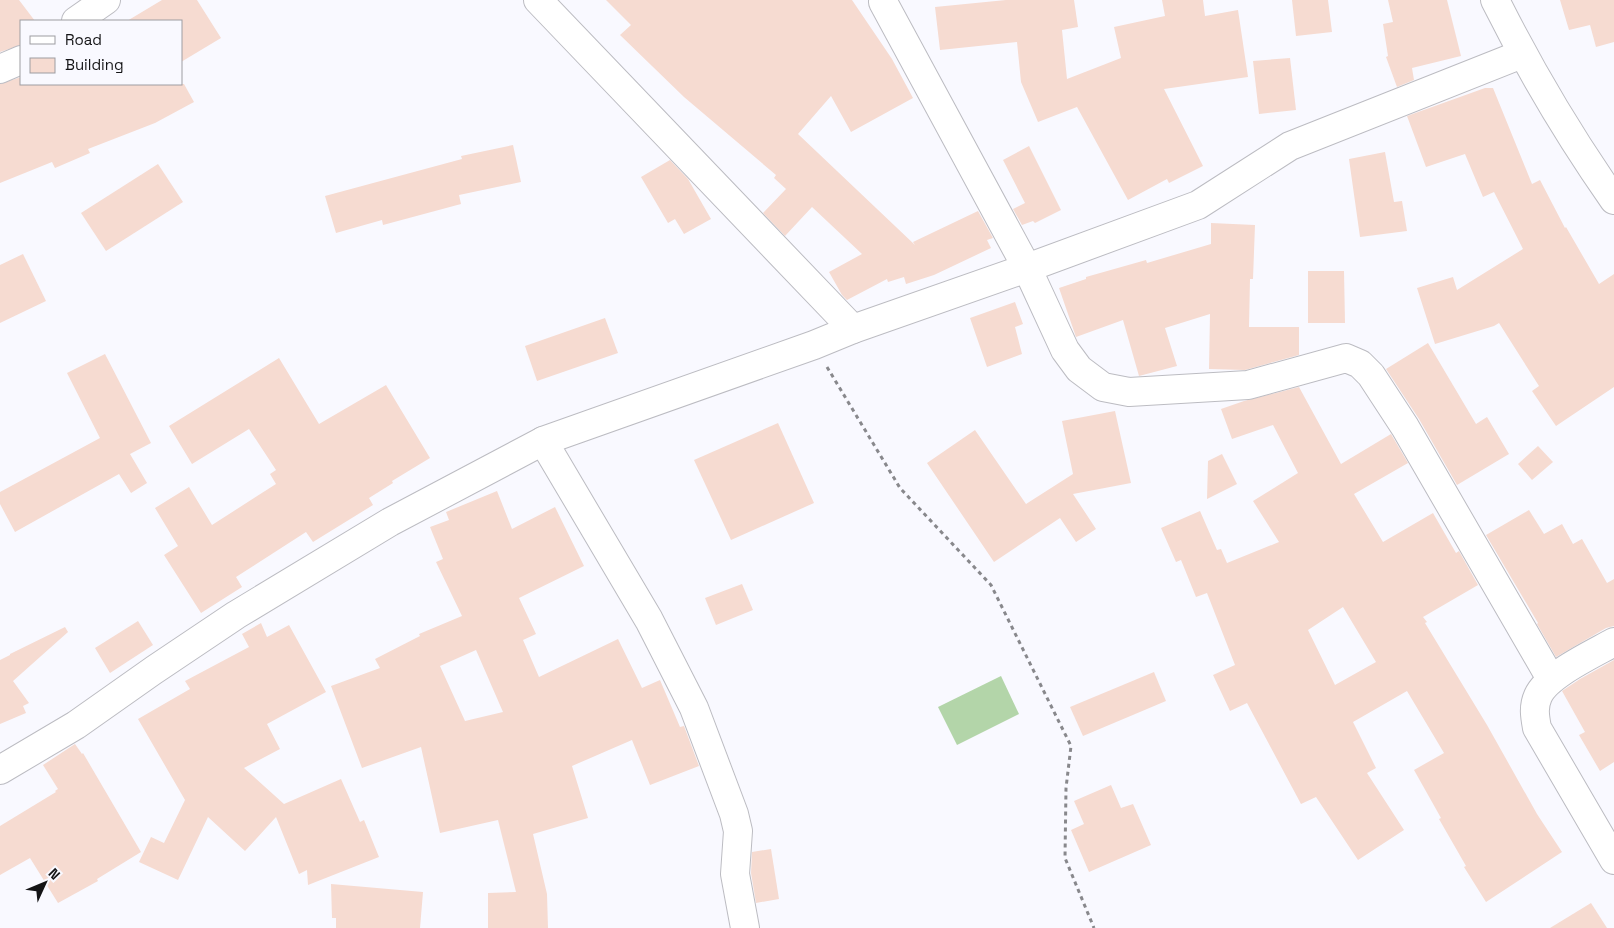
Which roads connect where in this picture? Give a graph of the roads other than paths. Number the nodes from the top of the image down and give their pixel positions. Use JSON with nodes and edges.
{"nodes":[{"id":1,"x":106,"y":0,"type":"edge"},
{"id":2,"x":538,"y":0,"type":"edge"},
{"id":3,"x":1495,"y":0,"type":"edge"},
{"id":4,"x":884,"y":2,"type":"dead end"},
{"id":5,"x":77,"y":20,"type":"edge"},
{"id":6,"x":1522,"y":54,"type":"junction"},
{"id":7,"x":20,"y":60,"type":"edge"},
{"id":8,"x":0,"y":69,"type":"edge"},
{"id":9,"x":1614,"y":200,"type":"edge"},
{"id":10,"x":1027,"y":268,"type":"junction"},
{"id":11,"x":853,"y":329,"type":"junction"},
{"id":12,"x":542,"y":441,"type":"junction"},
{"id":13,"x":1614,"y":642,"type":"edge"},
{"id":14,"x":1551,"y":679,"type":"junction"},
{"id":15,"x":0,"y":770,"type":"edge"},
{"id":16,"x":1614,"y":860,"type":"edge"},
{"id":17,"x":745,"y":928,"type":"edge"}],
"edges":[{"from":1,"to":5,"type":"street"},
{"from":2,"to":11,"type":"street"},
{"from":3,"to":6,"type":"street"},
{"from":4,"to":10,"type":"street"},
{"from":6,"to":9,"type":"street"},
{"from":6,"to":10,"type":"street"},
{"from":7,"to":8,"type":"street"},
{"from":10,"to":11,"type":"street"},
{"from":10,"to":14,"type":"street"},
{"from":11,"to":12,"type":"street"},
{"from":12,"to":15,"type":"street"},
{"from":12,"to":17,"type":"street"},
{"from":13,"to":14,"type":"street"},
{"from":14,"to":16,"type":"street"}]}
